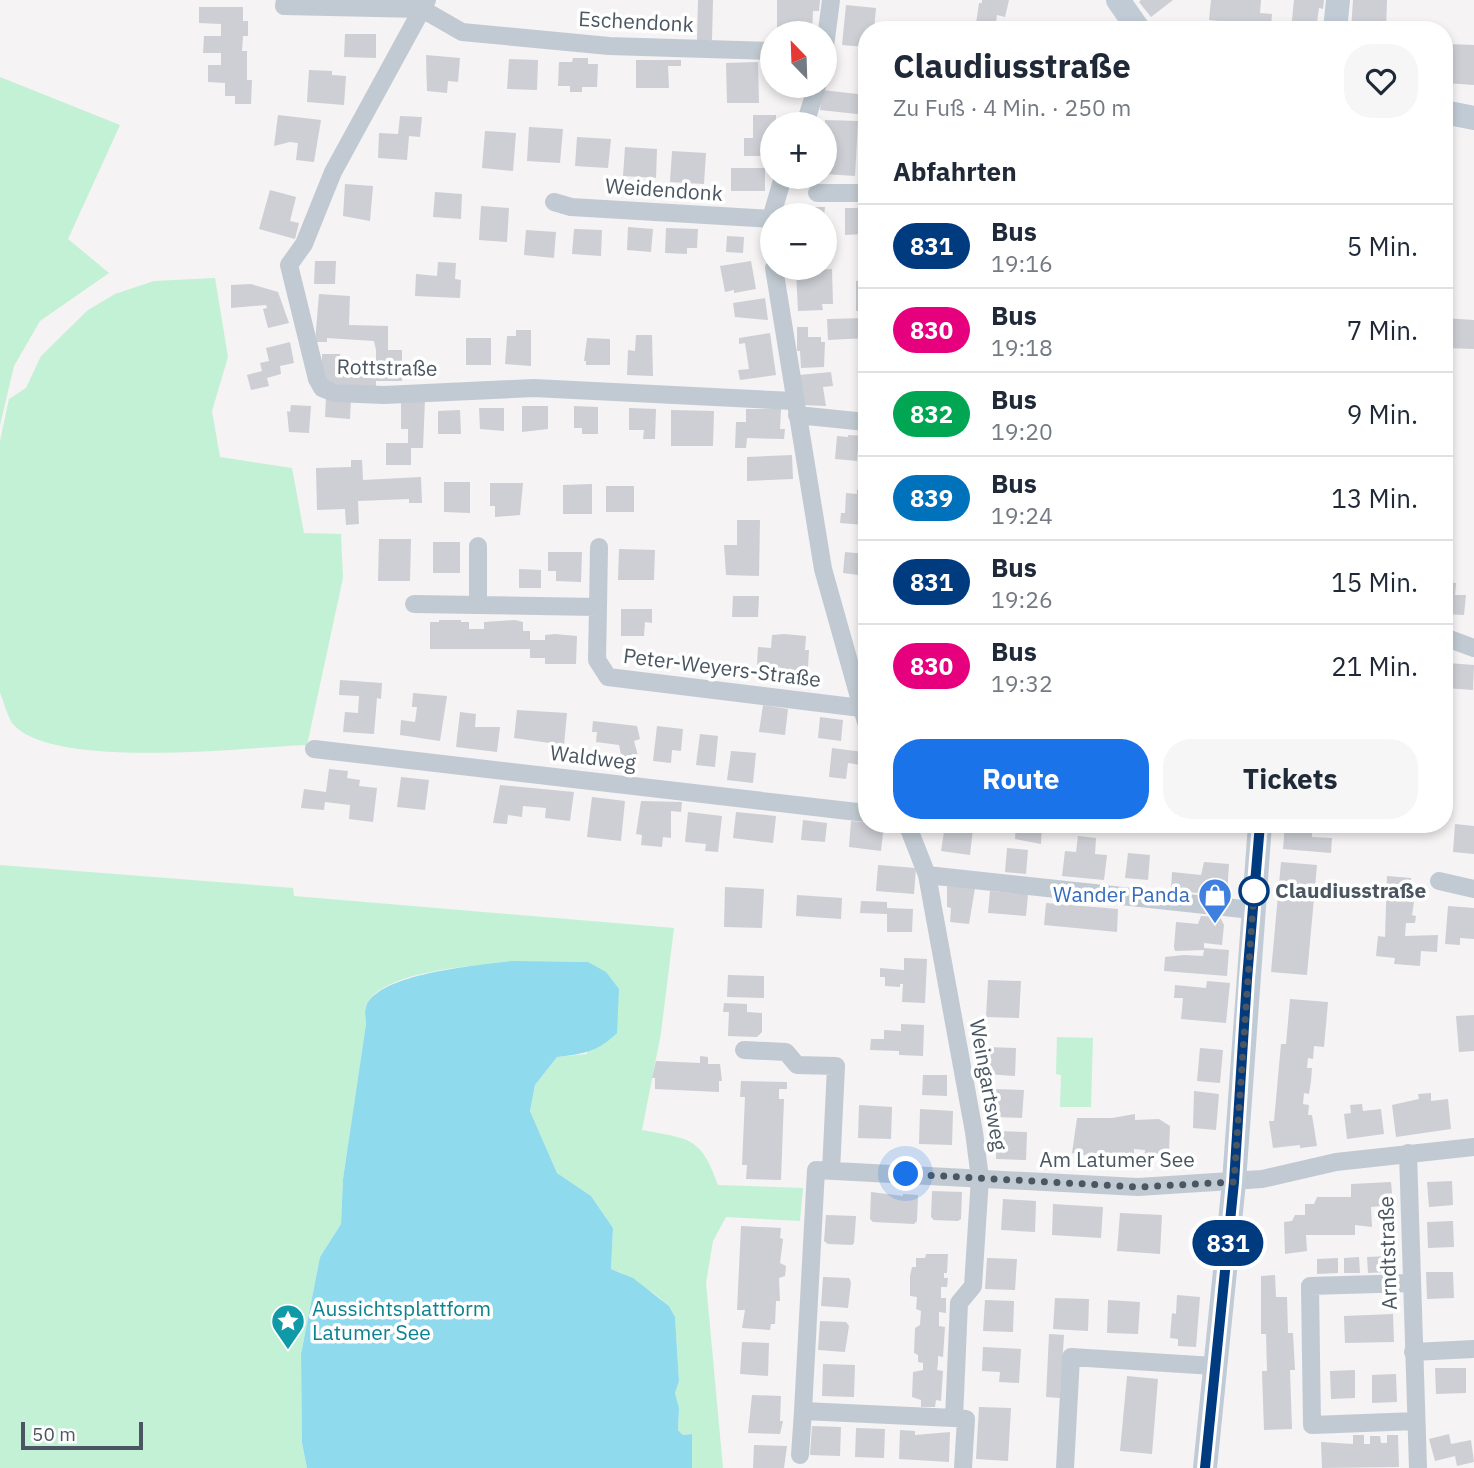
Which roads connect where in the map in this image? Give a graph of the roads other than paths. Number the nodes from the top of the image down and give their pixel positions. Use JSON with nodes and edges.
{"nodes":[{"id":1,"x":285,"y":0,"type":"edge"},
{"id":2,"x":831,"y":0,"type":"edge"},
{"id":3,"x":1118,"y":0,"type":"edge"},
{"id":4,"x":1338,"y":0,"type":"edge"},
{"id":5,"x":424,"y":4,"type":"edge"},
{"id":6,"x":828,"y":21,"type":"edge"},
{"id":7,"x":1133,"y":21,"type":"edge"},
{"id":8,"x":1336,"y":21,"type":"edge"},
{"id":9,"x":760,"y":51,"type":"edge"},
{"id":10,"x":1453,"y":114,"type":"edge"},
{"id":11,"x":1474,"y":118,"type":"edge"},
{"id":12,"x":817,"y":193,"type":"dead end"},
{"id":13,"x":858,"y":193,"type":"edge"},
{"id":14,"x":554,"y":202,"type":"dead end"},
{"id":15,"x":760,"y":216,"type":"edge"},
{"id":16,"x":776,"y":280,"type":"edge"},
{"id":17,"x":795,"y":408,"type":"junction"},
{"id":18,"x":858,"y":420,"type":"edge"},
{"id":19,"x":478,"y":546,"type":"dead end"},
{"id":20,"x":599,"y":547,"type":"dead end"},
{"id":21,"x":414,"y":604,"type":"dead end"},
{"id":22,"x":478,"y":605,"type":"junction"},
{"id":23,"x":598,"y":607,"type":"junction"},
{"id":24,"x":1453,"y":640,"type":"edge"},
{"id":25,"x":1474,"y":648,"type":"edge"},
{"id":26,"x":858,"y":694,"type":"edge"},
{"id":27,"x":858,"y":714,"type":"edge"},
{"id":28,"x":314,"y":749,"type":"dead end"},
{"id":29,"x":858,"y":812,"type":"edge"},
{"id":30,"x":911,"y":833,"type":"edge"},
{"id":31,"x":1259,"y":833,"type":"edge"},
{"id":32,"x":927,"y":875,"type":"junction"},
{"id":33,"x":1439,"y":881,"type":"dead end"},
{"id":34,"x":1474,"y":889,"type":"edge"},
{"id":35,"x":1252,"y":910,"type":"junction"},
{"id":36,"x":744,"y":1050,"type":"dead end"},
{"id":37,"x":1474,"y":1147,"type":"edge"},
{"id":38,"x":1408,"y":1153,"type":"junction"},
{"id":39,"x":831,"y":1171,"type":"junction"},
{"id":40,"x":980,"y":1178,"type":"junction"},
{"id":41,"x":1234,"y":1182,"type":"junction"},
{"id":42,"x":1411,"y":1283,"type":"junction"},
{"id":43,"x":1474,"y":1349,"type":"edge"},
{"id":44,"x":1413,"y":1352,"type":"junction"},
{"id":45,"x":1214,"y":1366,"type":"junction"},
{"id":46,"x":803,"y":1411,"type":"junction"},
{"id":47,"x":954,"y":1418,"type":"junction"},
{"id":48,"x":1416,"y":1421,"type":"junction"},
{"id":49,"x":800,"y":1455,"type":"dead end"},
{"id":50,"x":963,"y":1468,"type":"edge"},
{"id":51,"x":1065,"y":1468,"type":"edge"},
{"id":52,"x":1205,"y":1468,"type":"edge"},
{"id":53,"x":1418,"y":1468,"type":"edge"}],
"edges":[{"from":1,"to":5,"type":"street"},
{"from":2,"to":6,"type":"street"},
{"from":3,"to":7,"type":"street"},
{"from":4,"to":8,"type":"street"},
{"from":5,"to":9,"type":"street","name":"Eschendonk"},
{"from":5,"to":17,"type":"street","name":"Rottstraße"},
{"from":10,"to":11,"type":"street"},
{"from":12,"to":13,"type":"street"},
{"from":14,"to":15,"type":"street","name":"Weidendonk"},
{"from":16,"to":17,"type":"street"},
{"from":17,"to":18,"type":"street","name":"Rottstraße"},
{"from":17,"to":26,"type":"street"},
{"from":19,"to":22,"type":"street"},
{"from":20,"to":23,"type":"street","name":"Peter-Weyers-Straße"},
{"from":21,"to":22,"type":"street"},
{"from":22,"to":23,"type":"street"},
{"from":23,"to":27,"type":"street","name":"Peter-Weyers-Straße"},
{"from":24,"to":25,"type":"street"},
{"from":28,"to":29,"type":"street","name":"Waldweg"},
{"from":30,"to":32,"type":"street","name":"Weingartsweg"},
{"from":31,"to":35,"type":"street"},
{"from":32,"to":35,"type":"street"},
{"from":32,"to":40,"type":"street","name":"Weingartsweg"},
{"from":33,"to":34,"type":"street"},
{"from":35,"to":41,"type":"street"},
{"from":36,"to":39,"type":"street"},
{"from":37,"to":38,"type":"street"},
{"from":38,"to":41,"type":"street"},
{"from":38,"to":42,"type":"street","name":"Arndtstraße"},
{"from":39,"to":40,"type":"street","name":"Am Latumer See"},
{"from":39,"to":46,"type":"street"},
{"from":40,"to":41,"type":"street","name":"Am Latumer See"},
{"from":40,"to":47,"type":"street","name":"Weingartsweg"},
{"from":41,"to":45,"type":"street"},
{"from":42,"to":44,"type":"street","name":"Arndtstraße"},
{"from":42,"to":48,"type":"street"},
{"from":43,"to":44,"type":"street"},
{"from":44,"to":48,"type":"street","name":"Arndtstraße"},
{"from":45,"to":51,"type":"street"},
{"from":45,"to":52,"type":"street"},
{"from":46,"to":47,"type":"street"},
{"from":46,"to":49,"type":"street"},
{"from":47,"to":50,"type":"street","name":"Weingartsweg"},
{"from":48,"to":53,"type":"street","name":"Arndtstraße"}]}
